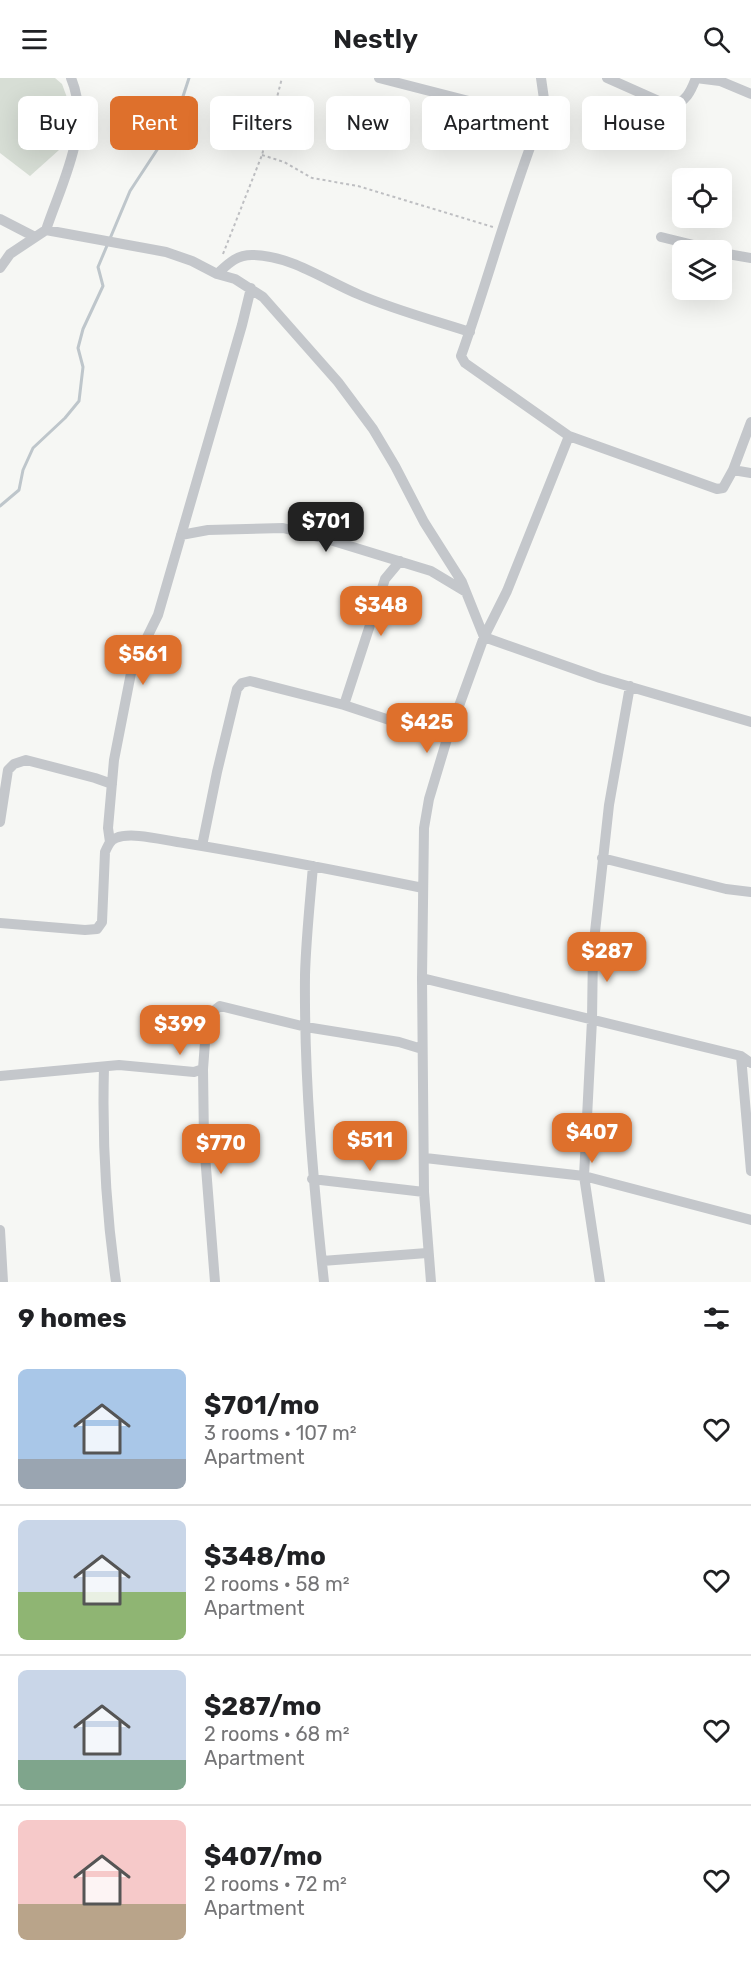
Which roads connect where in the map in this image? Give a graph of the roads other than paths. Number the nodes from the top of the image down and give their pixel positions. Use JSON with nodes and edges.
{"nodes":[{"id":1,"x":71,"y":78,"type":"edge"},
{"id":2,"x":379,"y":78,"type":"edge"},
{"id":3,"x":541,"y":78,"type":"edge"},
{"id":4,"x":607,"y":78,"type":"edge"},
{"id":5,"x":751,"y":94,"type":"edge"},
{"id":6,"x":448,"y":96,"type":"edge"},
{"id":7,"x":544,"y":96,"type":"edge"},
{"id":8,"x":529,"y":150,"type":"edge"},
{"id":9,"x":0,"y":219,"type":"edge"},
{"id":10,"x":46,"y":230,"type":"junction"},
{"id":11,"x":35,"y":237,"type":"junction"},
{"id":12,"x":661,"y":237,"type":"dead end"},
{"id":13,"x":673,"y":240,"type":"edge"},
{"id":14,"x":732,"y":255,"type":"edge"},
{"id":15,"x":751,"y":258,"type":"edge"},
{"id":16,"x":0,"y":268,"type":"edge"},
{"id":17,"x":217,"y":274,"type":"junction"},
{"id":18,"x":251,"y":288,"type":"junction"},
{"id":19,"x":470,"y":332,"type":"junction"},
{"id":20,"x":751,"y":422,"type":"edge"},
{"id":21,"x":569,"y":436,"type":"junction"},
{"id":22,"x":733,"y":470,"type":"junction"},
{"id":23,"x":751,"y":473,"type":"edge"},
{"id":24,"x":182,"y":535,"type":"junction"},
{"id":25,"x":400,"y":561,"type":"junction"},
{"id":26,"x":466,"y":592,"type":"junction"},
{"id":27,"x":484,"y":637,"type":"junction"},
{"id":28,"x":630,"y":686,"type":"junction"},
{"id":29,"x":344,"y":705,"type":"junction"},
{"id":30,"x":751,"y":722,"type":"edge"},
{"id":31,"x":447,"y":739,"type":"junction"},
{"id":32,"x":112,"y":784,"type":"junction"},
{"id":33,"x":0,"y":822,"type":"edge"},
{"id":34,"x":110,"y":842,"type":"junction"},
{"id":35,"x":202,"y":846,"type":"junction"},
{"id":36,"x":602,"y":858,"type":"junction"},
{"id":37,"x":314,"y":866,"type":"junction"},
{"id":38,"x":423,"y":888,"type":"junction"},
{"id":39,"x":751,"y":892,"type":"edge"},
{"id":40,"x":0,"y":923,"type":"edge"},
{"id":41,"x":422,"y":978,"type":"junction"},
{"id":42,"x":592,"y":1020,"type":"junction"},
{"id":43,"x":306,"y":1027,"type":"junction"},
{"id":44,"x":422,"y":1049,"type":"junction"},
{"id":45,"x":741,"y":1056,"type":"junction"},
{"id":46,"x":751,"y":1063,"type":"edge"},
{"id":47,"x":104,"y":1067,"type":"junction"},
{"id":48,"x":203,"y":1070,"type":"junction"},
{"id":49,"x":0,"y":1076,"type":"edge"},
{"id":50,"x":424,"y":1158,"type":"junction"},
{"id":51,"x":751,"y":1171,"type":"edge"},
{"id":52,"x":584,"y":1176,"type":"junction"},
{"id":53,"x":312,"y":1179,"type":"junction"},
{"id":54,"x":424,"y":1192,"type":"junction"},
{"id":55,"x":751,"y":1220,"type":"edge"},
{"id":56,"x":0,"y":1230,"type":"edge"},
{"id":57,"x":427,"y":1253,"type":"junction"},
{"id":58,"x":322,"y":1262,"type":"junction"},
{"id":59,"x":3,"y":1282,"type":"edge"},
{"id":60,"x":116,"y":1282,"type":"edge"},
{"id":61,"x":215,"y":1282,"type":"edge"},
{"id":62,"x":324,"y":1282,"type":"edge"},
{"id":63,"x":431,"y":1282,"type":"edge"},
{"id":64,"x":600,"y":1282,"type":"edge"}],
"edges":[{"from":1,"to":10,"type":"street"},
{"from":2,"to":6,"type":"street"},
{"from":3,"to":7,"type":"street"},
{"from":4,"to":5,"type":"street"},
{"from":8,"to":19,"type":"street"},
{"from":9,"to":11,"type":"street"},
{"from":10,"to":11,"type":"street"},
{"from":10,"to":17,"type":"street"},
{"from":11,"to":16,"type":"street"},
{"from":12,"to":13,"type":"street"},
{"from":14,"to":15,"type":"street"},
{"from":17,"to":18,"type":"street"},
{"from":17,"to":19,"type":"street"},
{"from":18,"to":24,"type":"street"},
{"from":18,"to":26,"type":"street"},
{"from":19,"to":21,"type":"street"},
{"from":20,"to":22,"type":"street"},
{"from":21,"to":22,"type":"street"},
{"from":21,"to":27,"type":"street"},
{"from":22,"to":23,"type":"street"},
{"from":24,"to":25,"type":"street"},
{"from":24,"to":32,"type":"street"},
{"from":25,"to":26,"type":"street"},
{"from":25,"to":29,"type":"street"},
{"from":26,"to":27,"type":"street"},
{"from":27,"to":28,"type":"street"},
{"from":27,"to":31,"type":"street"},
{"from":28,"to":30,"type":"street"},
{"from":28,"to":36,"type":"street"},
{"from":29,"to":31,"type":"street"},
{"from":29,"to":35,"type":"street"},
{"from":31,"to":38,"type":"street"},
{"from":32,"to":33,"type":"street"},
{"from":32,"to":34,"type":"street"},
{"from":34,"to":35,"type":"street"},
{"from":34,"to":40,"type":"street"},
{"from":35,"to":37,"type":"street"},
{"from":36,"to":39,"type":"street"},
{"from":36,"to":42,"type":"street"},
{"from":37,"to":38,"type":"street"},
{"from":37,"to":43,"type":"street"},
{"from":38,"to":41,"type":"street"},
{"from":41,"to":42,"type":"street"},
{"from":41,"to":44,"type":"street"},
{"from":42,"to":45,"type":"street"},
{"from":42,"to":52,"type":"street"},
{"from":43,"to":44,"type":"street"},
{"from":43,"to":48,"type":"street"},
{"from":43,"to":53,"type":"street"},
{"from":44,"to":50,"type":"street"},
{"from":45,"to":46,"type":"street"},
{"from":45,"to":51,"type":"street"},
{"from":47,"to":48,"type":"street"},
{"from":47,"to":49,"type":"street"},
{"from":47,"to":60,"type":"street"},
{"from":48,"to":61,"type":"street"},
{"from":50,"to":52,"type":"street"},
{"from":50,"to":54,"type":"street"},
{"from":52,"to":55,"type":"street"},
{"from":52,"to":64,"type":"street"},
{"from":53,"to":54,"type":"street"},
{"from":53,"to":58,"type":"street"},
{"from":54,"to":57,"type":"street"},
{"from":56,"to":59,"type":"street"},
{"from":57,"to":58,"type":"street"},
{"from":57,"to":63,"type":"street"},
{"from":58,"to":62,"type":"street"}]}
